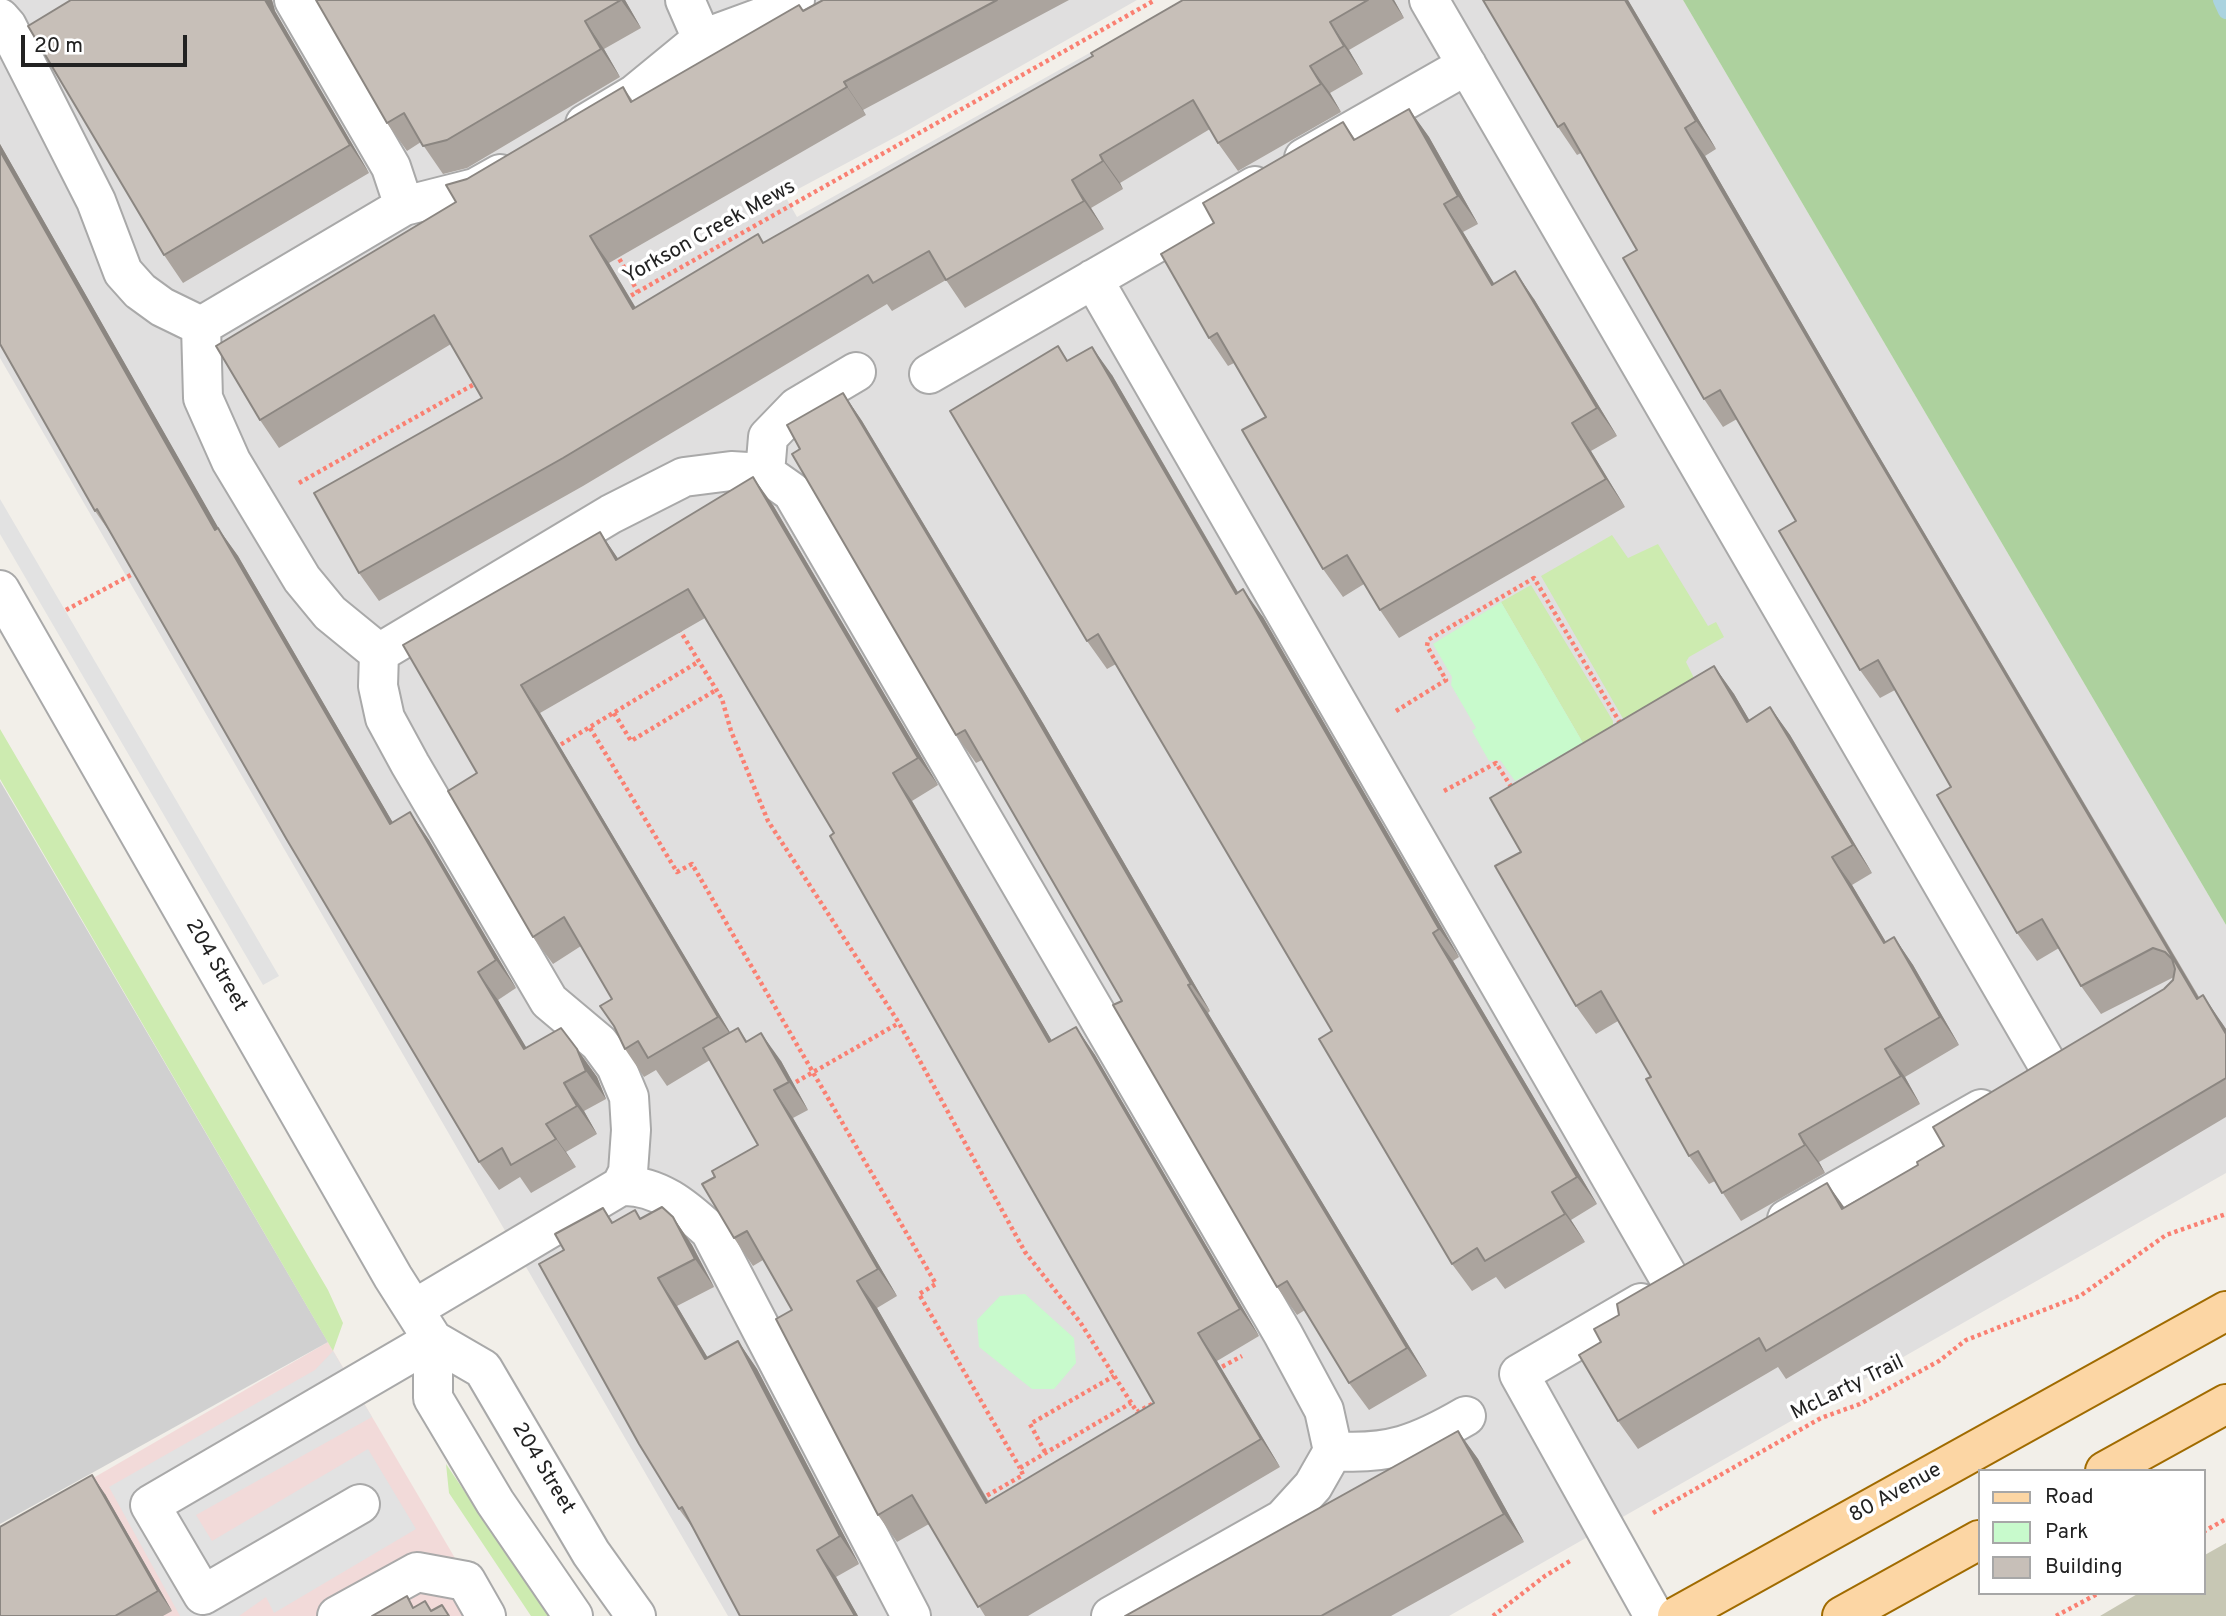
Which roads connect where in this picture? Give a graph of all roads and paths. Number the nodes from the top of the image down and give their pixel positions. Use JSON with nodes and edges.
{"nodes":[{"id":1,"x":294,"y":0,"type":"edge"},
{"id":2,"x":685,"y":0,"type":"edge"},
{"id":3,"x":795,"y":0,"type":"edge"},
{"id":4,"x":1155,"y":0,"type":"edge"},
{"id":5,"x":1429,"y":0,"type":"edge"},
{"id":6,"x":0,"y":19,"type":"edge"},
{"id":7,"x":702,"y":39,"type":"junction"},
{"id":8,"x":1467,"y":65,"type":"junction"},
{"id":9,"x":404,"y":206,"type":"junction"},
{"id":10,"x":614,"y":251,"type":"edge"},
{"id":11,"x":1093,"y":279,"type":"junction"},
{"id":12,"x":638,"y":292,"type":"junction"},
{"id":13,"x":614,"y":305,"type":"edge"},
{"id":14,"x":201,"y":326,"type":"junction"},
{"id":15,"x":856,"y":372,"type":"dead end"},
{"id":16,"x":929,"y":374,"type":"dead end"},
{"id":17,"x":483,"y":379,"type":"edge"},
{"id":18,"x":765,"y":473,"type":"junction"},
{"id":19,"x":293,"y":487,"type":"dead end"},
{"id":20,"x":142,"y":570,"type":"edge"},
{"id":21,"x":0,"y":590,"type":"edge"},
{"id":22,"x":672,"y":618,"type":"edge"},
{"id":23,"x":25,"y":633,"type":"junction"},
{"id":24,"x":379,"y":653,"type":"junction"},
{"id":25,"x":698,"y":662,"type":"junction"},
{"id":26,"x":716,"y":690,"type":"junction"},
{"id":27,"x":614,"y":713,"type":"junction"},
{"id":28,"x":590,"y":728,"type":"junction"},
{"id":29,"x":1613,"y":732,"type":"edge"},
{"id":30,"x":1356,"y":734,"type":"junction"},
{"id":31,"x":547,"y":752,"type":"edge"},
{"id":32,"x":1517,"y":788,"type":"edge"},
{"id":33,"x":1402,"y":814,"type":"junction"},
{"id":34,"x":899,"y":1023,"type":"junction"},
{"id":35,"x":2084,"y":1050,"type":"edge"},
{"id":36,"x":2050,"y":1069,"type":"junction"},
{"id":37,"x":813,"y":1072,"type":"junction"},
{"id":38,"x":796,"y":1082,"type":"dead end"},
{"id":39,"x":621,"y":1186,"type":"junction"},
{"id":40,"x":2226,"y":1214,"type":"edge"},
{"id":41,"x":1756,"y":1237,"type":"edge"},
{"id":42,"x":1709,"y":1264,"type":"edge"},
{"id":43,"x":1674,"y":1284,"type":"junction"},
{"id":44,"x":2226,"y":1311,"type":"edge"},
{"id":45,"x":424,"y":1325,"type":"junction"},
{"id":46,"x":1283,"y":1334,"type":"junction"},
{"id":47,"x":1210,"y":1373,"type":"edge"},
{"id":48,"x":1114,"y":1376,"type":"junction"},
{"id":49,"x":1161,"y":1399,"type":"edge"},
{"id":50,"x":1130,"y":1403,"type":"junction"},
{"id":51,"x":2226,"y":1404,"type":"edge"},
{"id":52,"x":1466,"y":1416,"type":"dead end"},
{"id":53,"x":1333,"y":1451,"type":"junction"},
{"id":54,"x":1045,"y":1452,"type":"junction"},
{"id":55,"x":1020,"y":1468,"type":"junction"},
{"id":56,"x":2109,"y":1469,"type":"edge"},
{"id":57,"x":976,"y":1503,"type":"edge"},
{"id":58,"x":360,"y":1504,"type":"dead end"},
{"id":59,"x":2226,"y":1519,"type":"edge"},
{"id":60,"x":2205,"y":1531,"type":"edge"},
{"id":61,"x":1610,"y":1538,"type":"junction"},
{"id":62,"x":1978,"y":1541,"type":"edge"},
{"id":63,"x":2096,"y":1595,"type":"edge"},
{"id":64,"x":209,"y":1606,"type":"edge"},
{"id":65,"x":2068,"y":1614,"type":"edge"},
{"id":66,"x":337,"y":1616,"type":"edge"},
{"id":67,"x":486,"y":1616,"type":"edge"},
{"id":68,"x":573,"y":1616,"type":"edge"},
{"id":69,"x":636,"y":1616,"type":"edge"},
{"id":70,"x":911,"y":1616,"type":"edge"},
{"id":71,"x":1111,"y":1616,"type":"edge"},
{"id":72,"x":1493,"y":1616,"type":"edge"},
{"id":73,"x":1654,"y":1616,"type":"edge"},
{"id":74,"x":1677,"y":1616,"type":"edge"},
{"id":75,"x":1842,"y":1616,"type":"edge"},
{"id":76,"x":2056,"y":1616,"type":"edge"}],
"edges":[{"from":1,"to":9,"type":"street"},
{"from":2,"to":7,"type":"street"},
{"from":3,"to":7,"type":"street"},
{"from":4,"to":12,"type":"path","name":"Yorkson Creek Mews"},
{"from":5,"to":8,"type":"street"},
{"from":6,"to":14,"type":"street"},
{"from":7,"to":9,"type":"street"},
{"from":8,"to":11,"type":"street"},
{"from":8,"to":36,"type":"street"},
{"from":9,"to":14,"type":"street"},
{"from":10,"to":12,"type":"path"},
{"from":11,"to":16,"type":"street"},
{"from":11,"to":30,"type":"street"},
{"from":12,"to":13,"type":"path","name":"Yorkson Creek Mews"},
{"from":14,"to":24,"type":"street"},
{"from":15,"to":18,"type":"street"},
{"from":17,"to":19,"type":"path"},
{"from":18,"to":24,"type":"street"},
{"from":18,"to":46,"type":"street"},
{"from":20,"to":23,"type":"path"},
{"from":21,"to":23,"type":"street","name":"204 Street"},
{"from":22,"to":25,"type":"path"},
{"from":23,"to":45,"type":"street","name":"204 Street"},
{"from":24,"to":39,"type":"street"},
{"from":25,"to":26,"type":"path"},
{"from":25,"to":27,"type":"path"},
{"from":26,"to":27,"type":"path"},
{"from":26,"to":34,"type":"path"},
{"from":27,"to":28,"type":"path"},
{"from":28,"to":31,"type":"path"},
{"from":28,"to":37,"type":"path"},
{"from":29,"to":30,"type":"path"},
{"from":30,"to":33,"type":"street"},
{"from":32,"to":33,"type":"path"},
{"from":33,"to":43,"type":"street"},
{"from":34,"to":37,"type":"path"},
{"from":34,"to":48,"type":"path"},
{"from":35,"to":36,"type":"street"},
{"from":36,"to":41,"type":"street"},
{"from":37,"to":38,"type":"path"},
{"from":37,"to":55,"type":"path"},
{"from":39,"to":45,"type":"street"},
{"from":39,"to":70,"type":"street"},
{"from":40,"to":61,"type":"path","name":"McLarty Trail"},
{"from":42,"to":43,"type":"street"},
{"from":43,"to":61,"type":"street"},
{"from":44,"to":74,"type":"main road","name":"80 Avenue"},
{"from":45,"to":64,"type":"street"},
{"from":45,"to":68,"type":"street","name":"204 Street"},
{"from":45,"to":69,"type":"street","name":"204 Street"},
{"from":46,"to":47,"type":"path"},
{"from":46,"to":53,"type":"street"},
{"from":48,"to":50,"type":"path"},
{"from":48,"to":54,"type":"path"},
{"from":49,"to":50,"type":"path"},
{"from":50,"to":54,"type":"path"},
{"from":51,"to":56,"type":"main road"},
{"from":52,"to":53,"type":"street"},
{"from":53,"to":71,"type":"street"},
{"from":54,"to":55,"type":"path"},
{"from":55,"to":57,"type":"path"},
{"from":58,"to":64,"type":"street"},
{"from":59,"to":60,"type":"path"},
{"from":61,"to":72,"type":"path","name":"McLarty Trail"},
{"from":61,"to":73,"type":"street"},
{"from":62,"to":75,"type":"main road"},
{"from":63,"to":65,"type":"path"},
{"from":65,"to":76,"type":"path"},
{"from":66,"to":67,"type":"street"}]}
